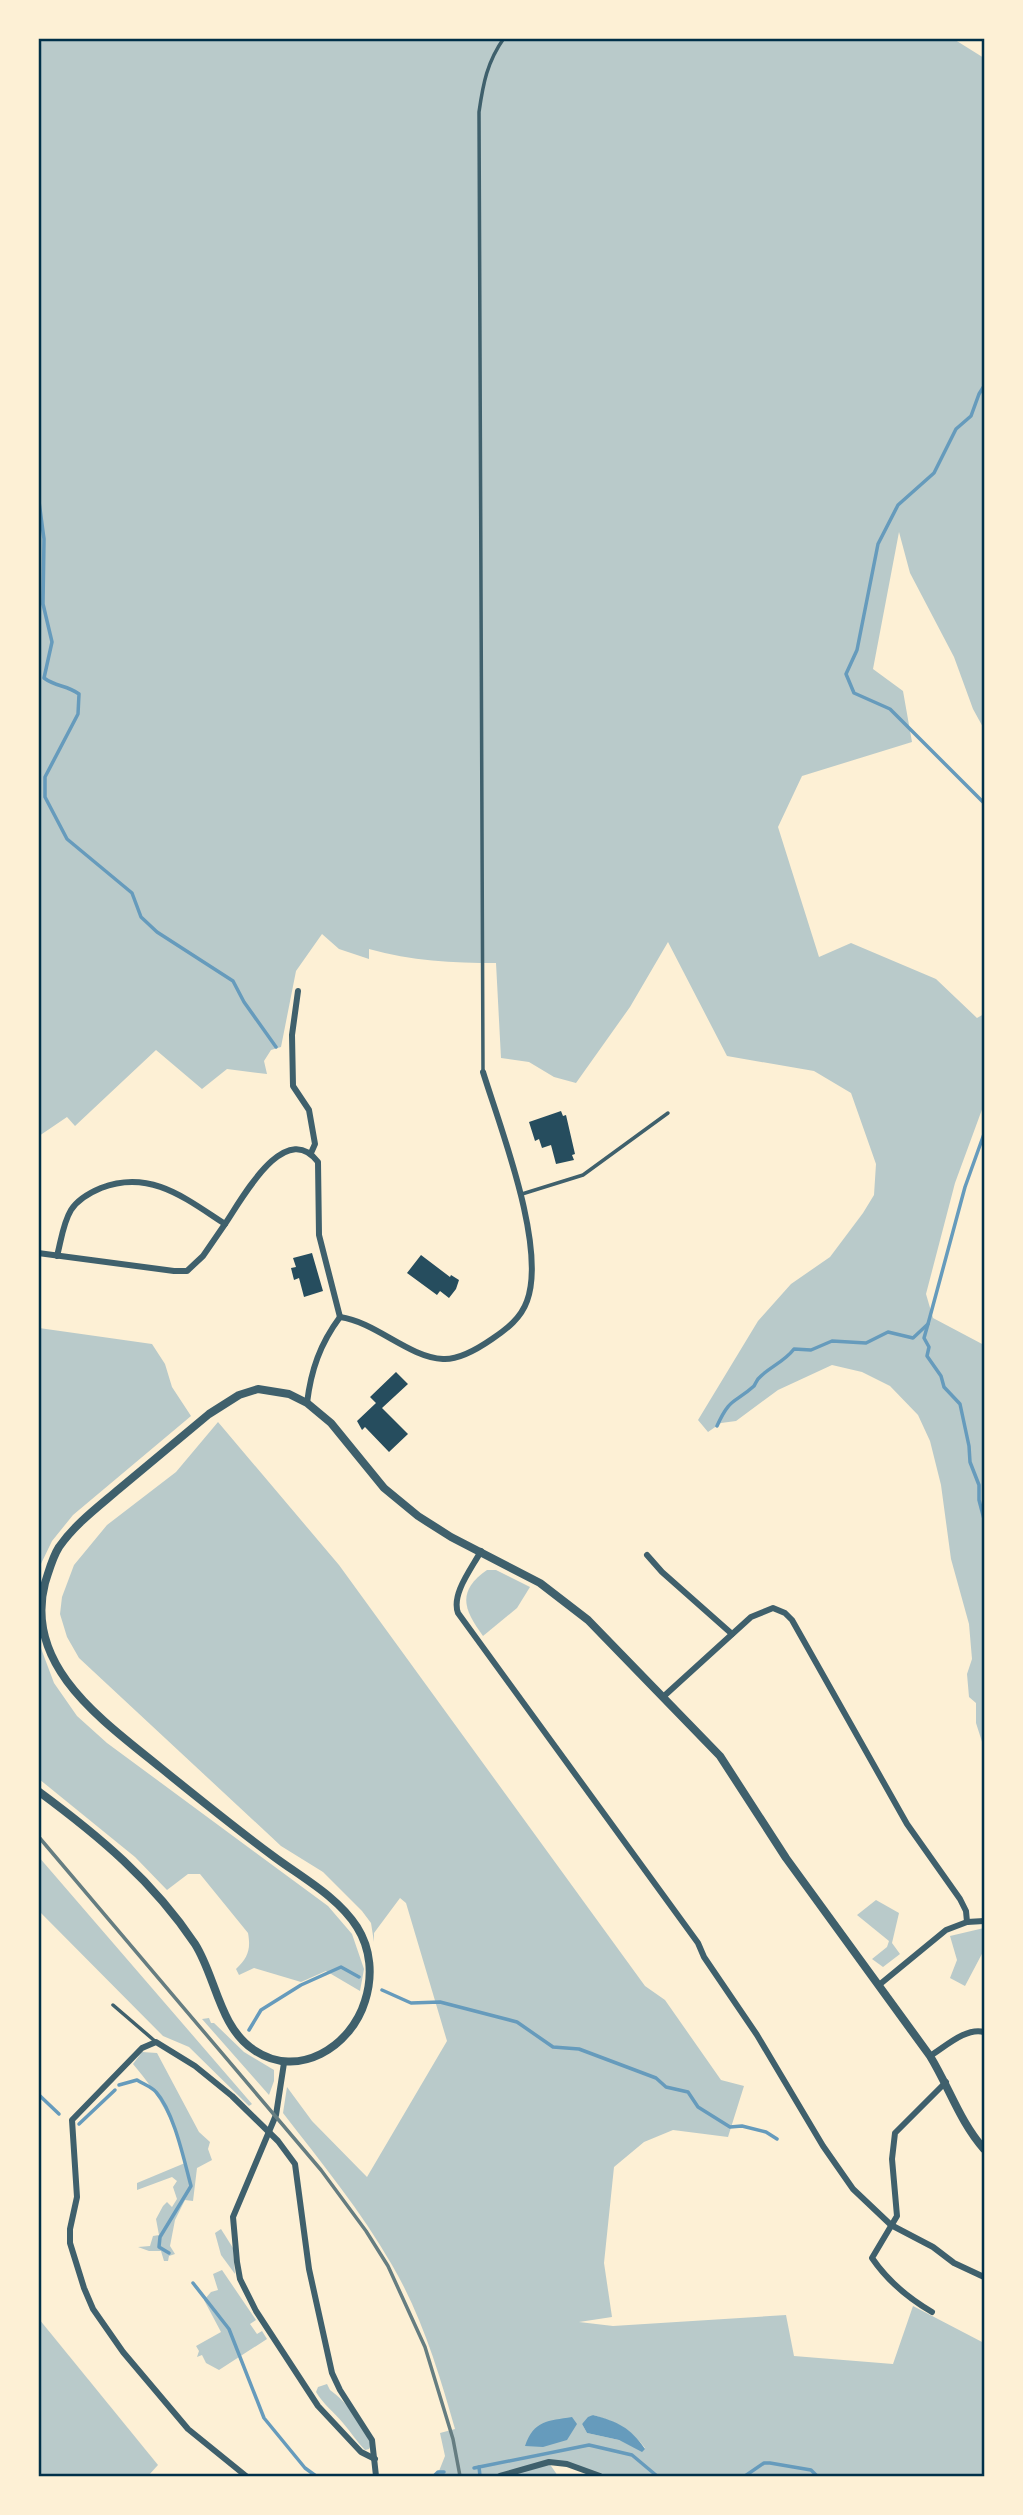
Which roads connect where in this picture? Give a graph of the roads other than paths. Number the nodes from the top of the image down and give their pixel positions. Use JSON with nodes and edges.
{"nodes":[{"id":1,"x":504,"y":38,"type":"edge"},
{"id":2,"x":298,"y":991,"type":"dead end"},
{"id":3,"x":483,"y":1072,"type":"joint"},
{"id":4,"x":668,"y":1113,"type":"dead end"},
{"id":5,"x":312,"y":1153,"type":"junction"},
{"id":6,"x":522,"y":1194,"type":"junction"},
{"id":7,"x":225,"y":1224,"type":"junction"},
{"id":8,"x":38,"y":1253,"type":"edge"},
{"id":9,"x":57,"y":1256,"type":"junction"},
{"id":10,"x":340,"y":1317,"type":"junction"},
{"id":11,"x":307,"y":1403,"type":"junction"},
{"id":12,"x":481,"y":1551,"type":"junction"},
{"id":13,"x":647,"y":1555,"type":"dead end"},
{"id":14,"x":732,"y":1634,"type":"junction"},
{"id":15,"x":663,"y":1697,"type":"junction"},
{"id":16,"x":38,"y":1791,"type":"edge"},
{"id":17,"x":985,"y":1921,"type":"edge"},
{"id":18,"x":967,"y":1922,"type":"junction"},
{"id":19,"x":879,"y":1985,"type":"junction"},
{"id":20,"x":113,"y":2005,"type":"dead end"},
{"id":21,"x":985,"y":2032,"type":"edge"},
{"id":22,"x":156,"y":2042,"type":"junction"},
{"id":23,"x":930,"y":2056,"type":"junction"},
{"id":24,"x":284,"y":2063,"type":"junction"},
{"id":25,"x":946,"y":2082,"type":"junction"},
{"id":26,"x":269,"y":2134,"type":"junction"},
{"id":27,"x":985,"y":2149,"type":"edge"},
{"id":28,"x":891,"y":2225,"type":"junction"},
{"id":29,"x":985,"y":2277,"type":"edge"},
{"id":30,"x":932,"y":2312,"type":"dead end"},
{"id":31,"x":375,"y":2459,"type":"junction"},
{"id":32,"x":246,"y":2476,"type":"edge"},
{"id":33,"x":376,"y":2476,"type":"edge"},
{"id":34,"x":500,"y":2476,"type":"edge"},
{"id":35,"x":600,"y":2476,"type":"edge"}],
"edges":[{"from":1,"to":3,"type":"lane"},
{"from":2,"to":5,"type":"street"},
{"from":3,"to":6,"type":"street"},
{"from":4,"to":6,"type":"lane"},
{"from":5,"to":7,"type":"street"},
{"from":5,"to":10,"type":"street"},
{"from":6,"to":10,"type":"street"},
{"from":7,"to":9,"type":"street"},
{"from":7,"to":9,"type":"street"},
{"from":8,"to":9,"type":"street"},
{"from":10,"to":11,"type":"street"},
{"from":11,"to":12,"type":"street"},
{"from":11,"to":24,"type":"street"},
{"from":12,"to":15,"type":"street"},
{"from":12,"to":28,"type":"street"},
{"from":13,"to":14,"type":"street"},
{"from":14,"to":15,"type":"street"},
{"from":14,"to":18,"type":"street"},
{"from":15,"to":19,"type":"street"},
{"from":16,"to":24,"type":"street"},
{"from":17,"to":18,"type":"street"},
{"from":18,"to":19,"type":"street"},
{"from":19,"to":23,"type":"street"},
{"from":20,"to":22,"type":"lane"},
{"from":21,"to":23,"type":"street"},
{"from":22,"to":26,"type":"street"},
{"from":22,"to":32,"type":"street"},
{"from":23,"to":25,"type":"street"},
{"from":24,"to":26,"type":"street"},
{"from":25,"to":27,"type":"street"},
{"from":25,"to":28,"type":"street"},
{"from":26,"to":31,"type":"street"},
{"from":26,"to":31,"type":"street"},
{"from":28,"to":29,"type":"street"},
{"from":28,"to":30,"type":"street"},
{"from":31,"to":33,"type":"street"},
{"from":34,"to":35,"type":"street"}]}
